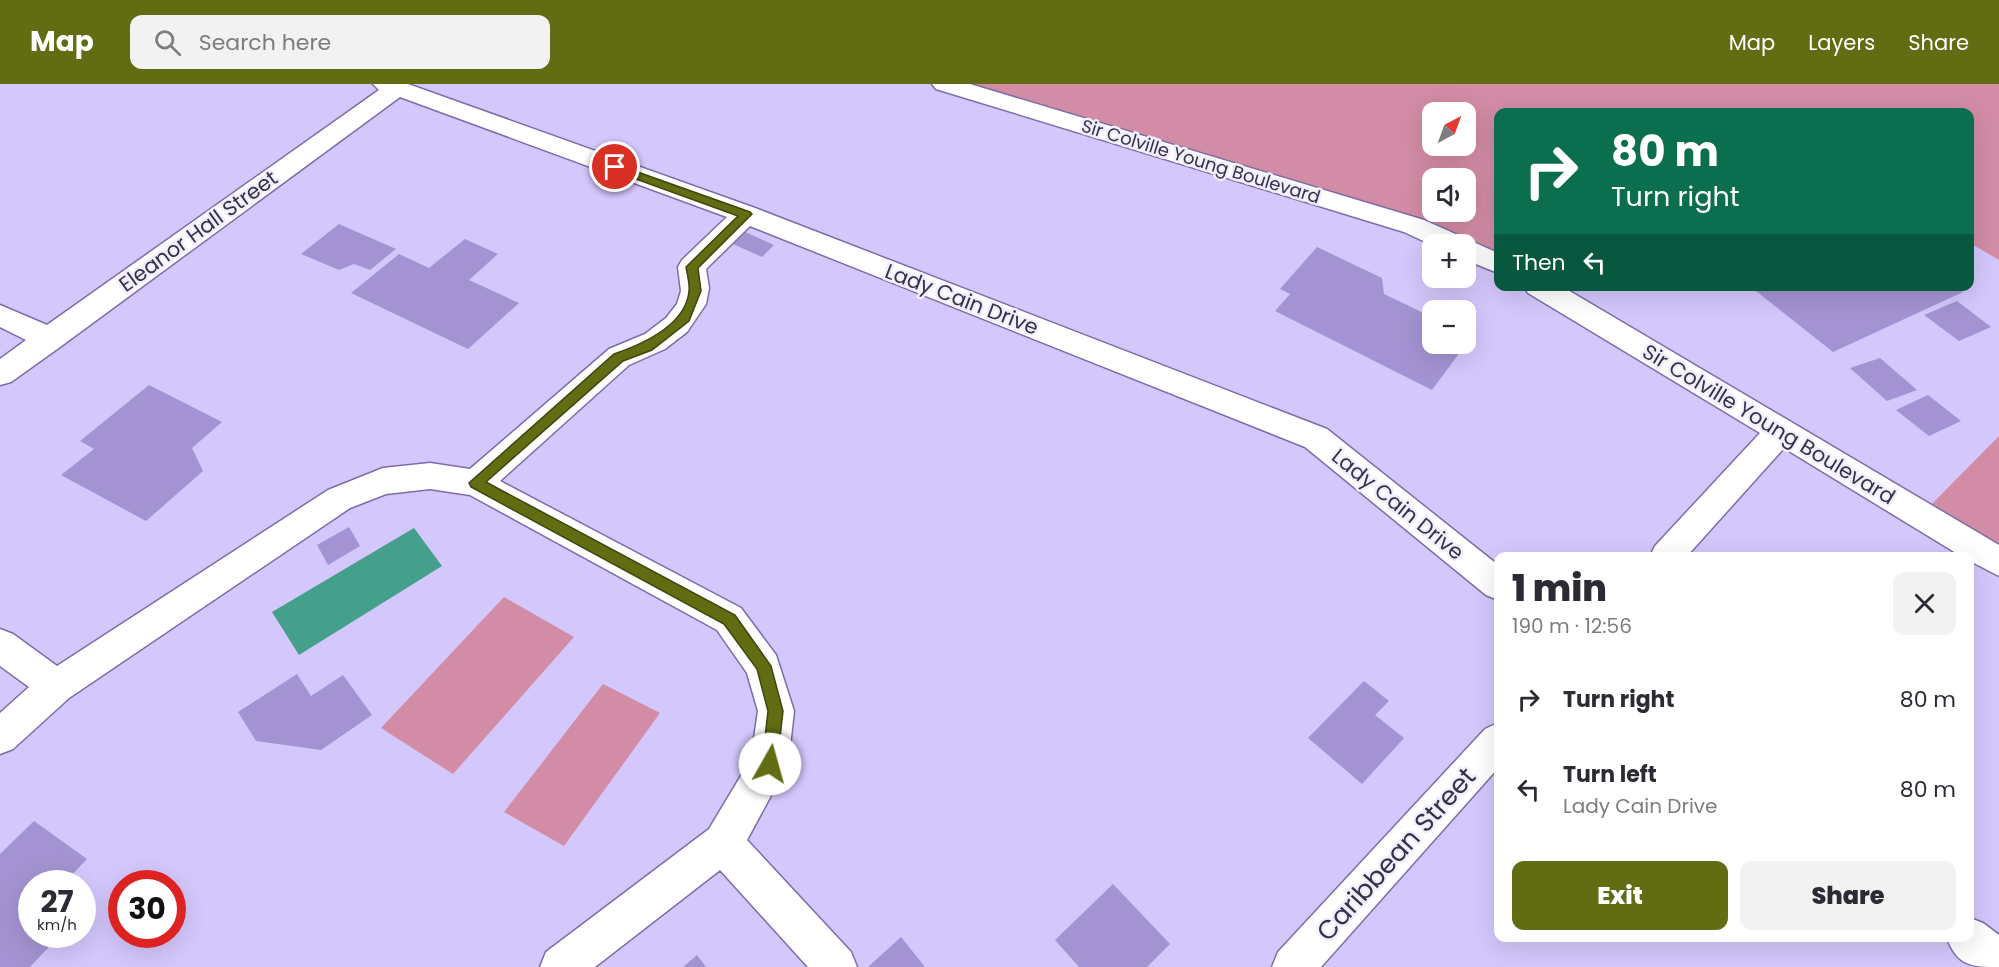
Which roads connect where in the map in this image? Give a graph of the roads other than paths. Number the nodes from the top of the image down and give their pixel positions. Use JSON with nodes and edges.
{"nodes":[{"id":1,"x":944,"y":84,"type":"edge"},
{"id":2,"x":391,"y":86,"type":"edge"},
{"id":3,"x":746,"y":214,"type":"junction"},
{"id":4,"x":1432,"y":234,"type":"edge"},
{"id":5,"x":1476,"y":254,"type":"edge"},
{"id":6,"x":1494,"y":262,"type":"edge"},
{"id":7,"x":1547,"y":291,"type":"edge"},
{"id":8,"x":0,"y":315,"type":"edge"},
{"id":9,"x":50,"y":339,"type":"junction"},
{"id":10,"x":0,"y":374,"type":"edge"},
{"id":11,"x":1780,"y":432,"type":"junction"},
{"id":12,"x":476,"y":483,"type":"junction"},
{"id":13,"x":1670,"y":552,"type":"edge"},
{"id":14,"x":1999,"y":562,"type":"edge"},
{"id":15,"x":1494,"y":582,"type":"edge"},
{"id":16,"x":0,"y":645,"type":"edge"},
{"id":17,"x":56,"y":686,"type":"junction"},
{"id":18,"x":0,"y":737,"type":"edge"},
{"id":19,"x":1494,"y":746,"type":"edge"},
{"id":20,"x":723,"y":843,"type":"junction"},
{"id":21,"x":1973,"y":942,"type":"edge"},
{"id":22,"x":1999,"y":961,"type":"edge"},
{"id":23,"x":1298,"y":966,"type":"edge"},
{"id":24,"x":561,"y":967,"type":"edge"},
{"id":25,"x":836,"y":967,"type":"edge"}],
"edges":[{"from":1,"to":4,"type":"street","name":"Sir Colville Young Boulevard"},
{"from":2,"to":3,"type":"street","name":"Lady Cain Drive"},
{"from":2,"to":9,"type":"street","name":"Eleanor Hall Street"},
{"from":3,"to":12,"type":"street"},
{"from":3,"to":15,"type":"street","name":"Lady Cain Drive"},
{"from":5,"to":6,"type":"street"},
{"from":7,"to":11,"type":"street","name":"Sir Colville Young Boulevard"},
{"from":8,"to":9,"type":"street"},
{"from":9,"to":10,"type":"street","name":"Eleanor Hall Street"},
{"from":11,"to":13,"type":"street"},
{"from":11,"to":14,"type":"street","name":"Sir Colville Young Boulevard"},
{"from":12,"to":17,"type":"street"},
{"from":12,"to":20,"type":"street"},
{"from":16,"to":17,"type":"street"},
{"from":17,"to":18,"type":"street"},
{"from":19,"to":23,"type":"street","name":"Caribbean Street"},
{"from":20,"to":24,"type":"street"},
{"from":20,"to":25,"type":"street"},
{"from":21,"to":22,"type":"street"}]}
